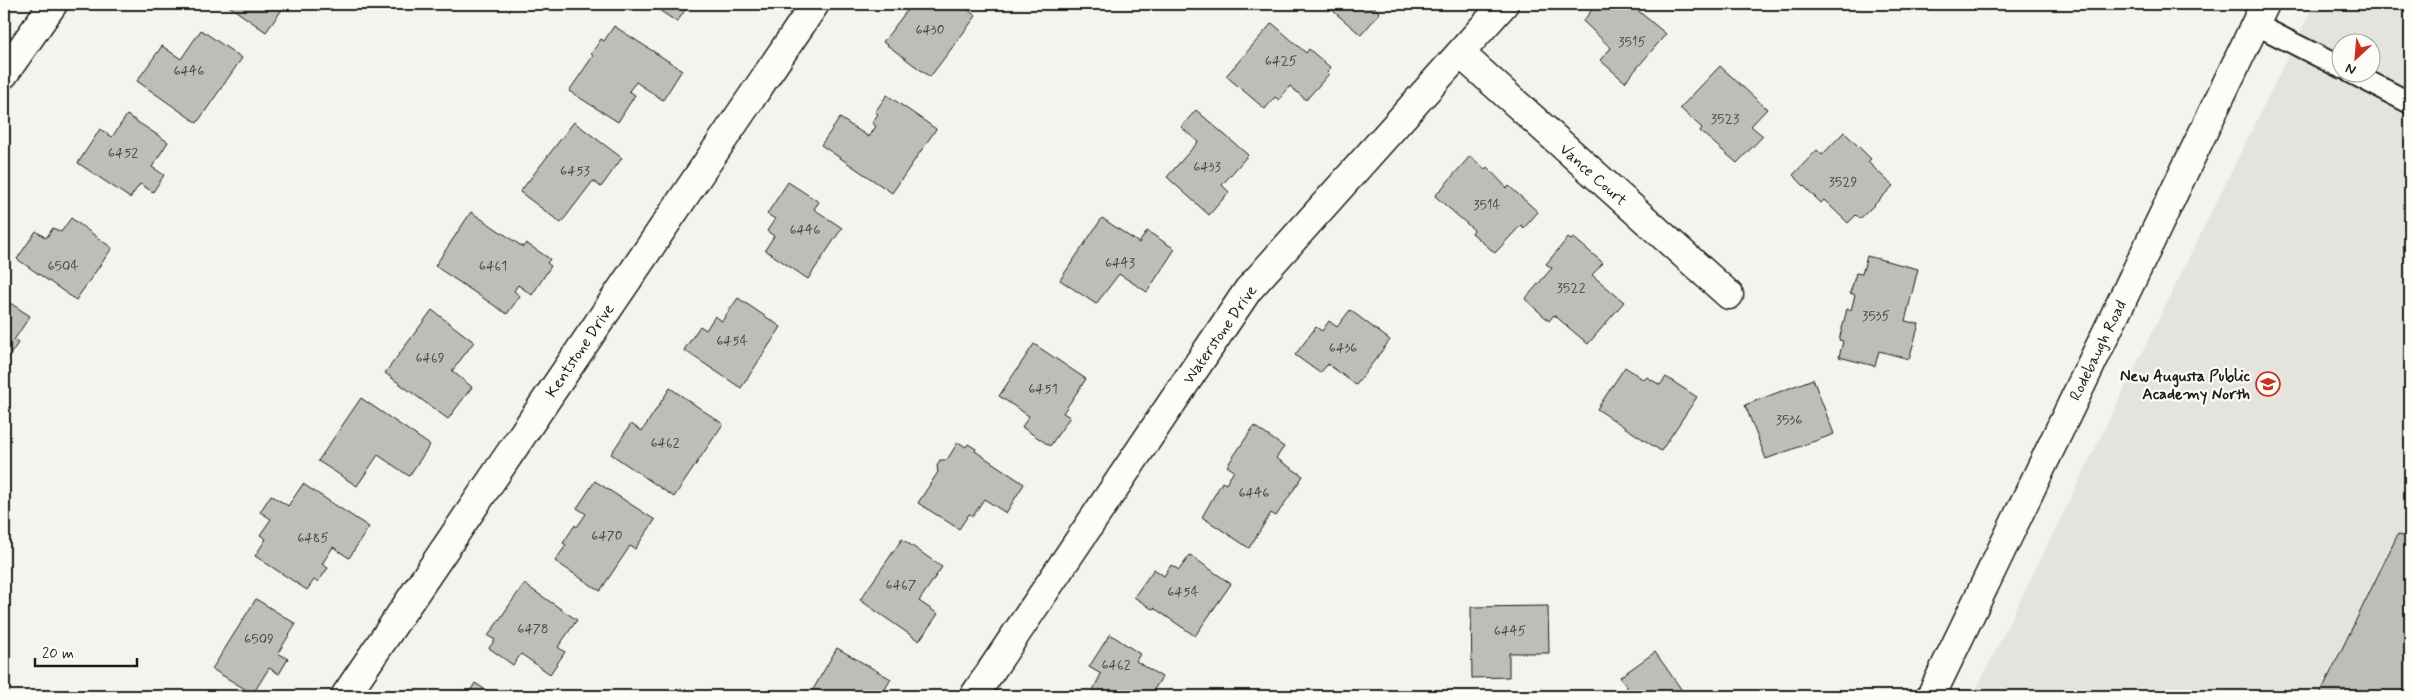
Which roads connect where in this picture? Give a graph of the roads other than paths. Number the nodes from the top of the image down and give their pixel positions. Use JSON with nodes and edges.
{"nodes":[{"id":1,"x":53,"y":4,"type":"edge"},
{"id":2,"x":814,"y":4,"type":"edge"},
{"id":3,"x":1504,"y":4,"type":"edge"},
{"id":4,"x":2260,"y":14,"type":"edge"},
{"id":5,"x":1460,"y":53,"type":"junction"},
{"id":6,"x":2332,"y":61,"type":"edge"},
{"id":7,"x":4,"y":74,"type":"edge"},
{"id":8,"x":2369,"y":82,"type":"edge"},
{"id":9,"x":2410,"y":103,"type":"edge"},
{"id":10,"x":1729,"y":295,"type":"dead end"},
{"id":11,"x":345,"y":696,"type":"edge"},
{"id":12,"x":974,"y":696,"type":"edge"},
{"id":13,"x":1931,"y":696,"type":"edge"}],
"edges":[{"from":1,"to":7,"type":"street"},
{"from":2,"to":11,"type":"street","name":"Kentstone Drive"},
{"from":3,"to":5,"type":"street","name":"Waterstone Drive"},
{"from":4,"to":6,"type":"lane"},
{"from":4,"to":13,"type":"street","name":"Rodebaugh Road"},
{"from":5,"to":10,"type":"street","name":"Vance Court"},
{"from":5,"to":12,"type":"street","name":"Waterstone Drive"},
{"from":8,"to":9,"type":"lane"}]}
